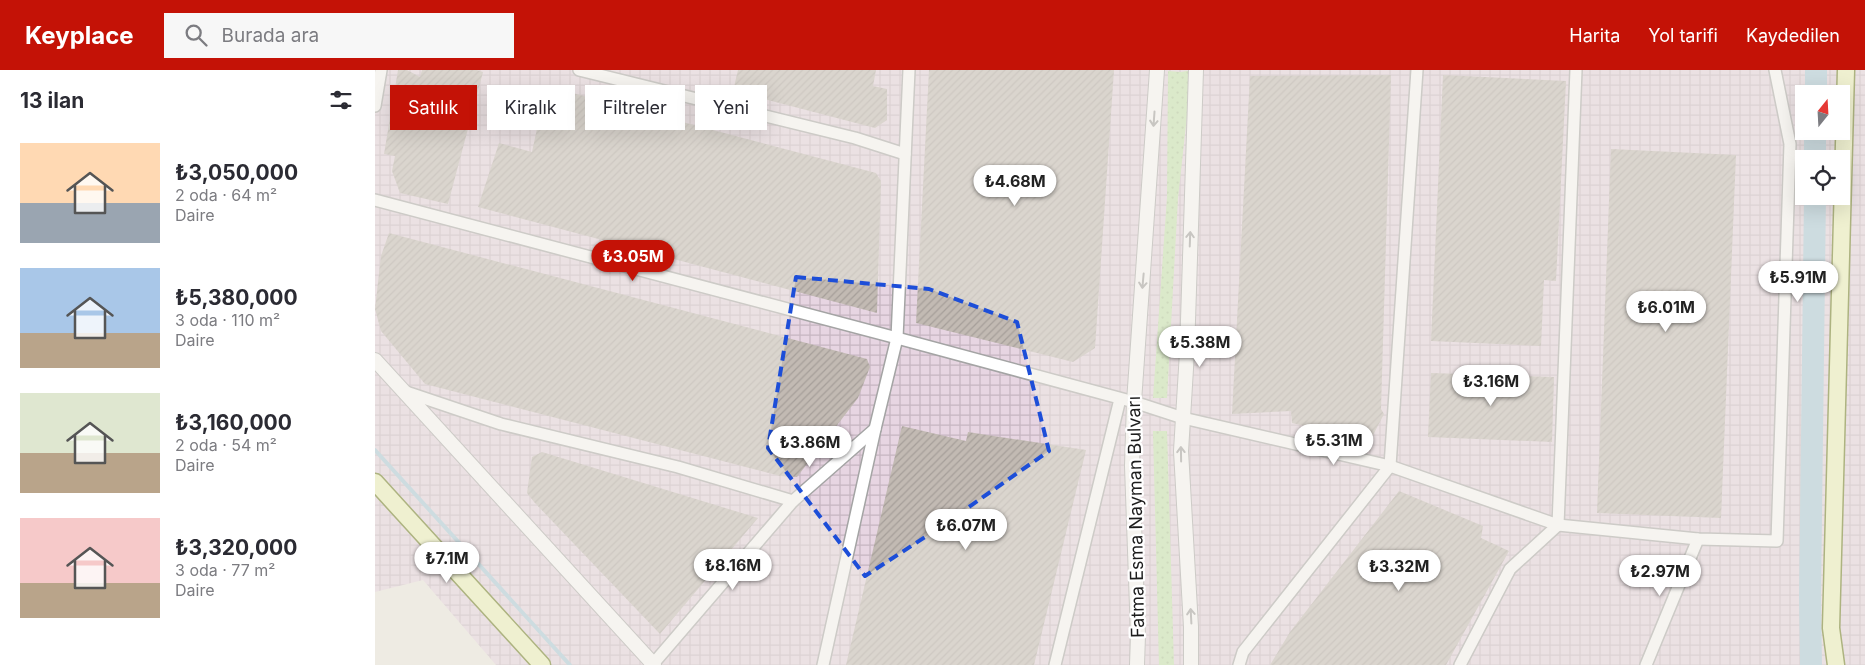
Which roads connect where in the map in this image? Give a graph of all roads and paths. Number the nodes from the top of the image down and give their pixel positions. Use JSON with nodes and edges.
{"nodes":[{"id":1,"x":381,"y":70,"type":"edge"},
{"id":2,"x":579,"y":70,"type":"edge"},
{"id":3,"x":909,"y":70,"type":"edge"},
{"id":4,"x":1157,"y":70,"type":"edge"},
{"id":5,"x":1196,"y":70,"type":"edge"},
{"id":6,"x":1417,"y":70,"type":"edge"},
{"id":7,"x":1576,"y":70,"type":"edge"},
{"id":8,"x":1775,"y":70,"type":"edge"},
{"id":9,"x":1846,"y":70,"type":"edge"},
{"id":10,"x":375,"y":106,"type":"edge"},
{"id":11,"x":905,"y":154,"type":"junction"},
{"id":12,"x":375,"y":200,"type":"edge"},
{"id":13,"x":897,"y":338,"type":"junction"},
{"id":14,"x":375,"y":360,"type":"edge"},
{"id":15,"x":403,"y":391,"type":"junction"},
{"id":16,"x":1120,"y":399,"type":"junction"},
{"id":17,"x":1134,"y":402,"type":"junction"},
{"id":18,"x":1183,"y":418,"type":"junction"},
{"id":19,"x":875,"y":429,"type":"junction"},
{"id":20,"x":1390,"y":466,"type":"junction"},
{"id":21,"x":375,"y":482,"type":"edge"},
{"id":22,"x":793,"y":501,"type":"junction"},
{"id":23,"x":1558,"y":525,"type":"junction"},
{"id":24,"x":1698,"y":539,"type":"junction"},
{"id":25,"x":542,"y":665,"type":"edge"},
{"id":26,"x":654,"y":665,"type":"edge"},
{"id":27,"x":823,"y":665,"type":"edge"},
{"id":28,"x":1055,"y":665,"type":"edge"},
{"id":29,"x":1137,"y":665,"type":"edge"},
{"id":30,"x":1191,"y":665,"type":"edge"},
{"id":31,"x":1239,"y":665,"type":"edge"},
{"id":32,"x":1460,"y":665,"type":"edge"},
{"id":33,"x":1646,"y":665,"type":"edge"},
{"id":34,"x":1836,"y":665,"type":"edge"}],
"edges":[{"from":1,"to":10,"type":"street"},
{"from":2,"to":11,"type":"street"},
{"from":3,"to":11,"type":"street"},
{"from":4,"to":17,"type":"street","name":"Fatma Esma Nayman Bulvarı","one_way":true},
{"from":18,"to":5,"type":"street","one_way":true},
{"from":6,"to":20,"type":"street"},
{"from":7,"to":23,"type":"street"},
{"from":8,"to":24,"type":"street"},
{"from":9,"to":34,"type":"main road"},
{"from":11,"to":13,"type":"street"},
{"from":12,"to":13,"type":"street"},
{"from":13,"to":16,"type":"street"},
{"from":13,"to":19,"type":"street"},
{"from":14,"to":15,"type":"street"},
{"from":15,"to":22,"type":"street"},
{"from":15,"to":26,"type":"street"},
{"from":16,"to":17,"type":"street"},
{"from":16,"to":28,"type":"street"},
{"from":17,"to":18,"type":"street"},
{"from":17,"to":29,"type":"street","name":"Fatma Esma Nayman Bulvarı"},
{"from":18,"to":20,"type":"street"},
{"from":30,"to":18,"type":"street","one_way":true},
{"from":19,"to":22,"type":"street"},
{"from":19,"to":27,"type":"street"},
{"from":20,"to":23,"type":"street"},
{"from":20,"to":31,"type":"street"},
{"from":21,"to":25,"type":"main road"},
{"from":22,"to":26,"type":"street"},
{"from":23,"to":24,"type":"street"},
{"from":23,"to":32,"type":"street"},
{"from":24,"to":33,"type":"street"}]}
